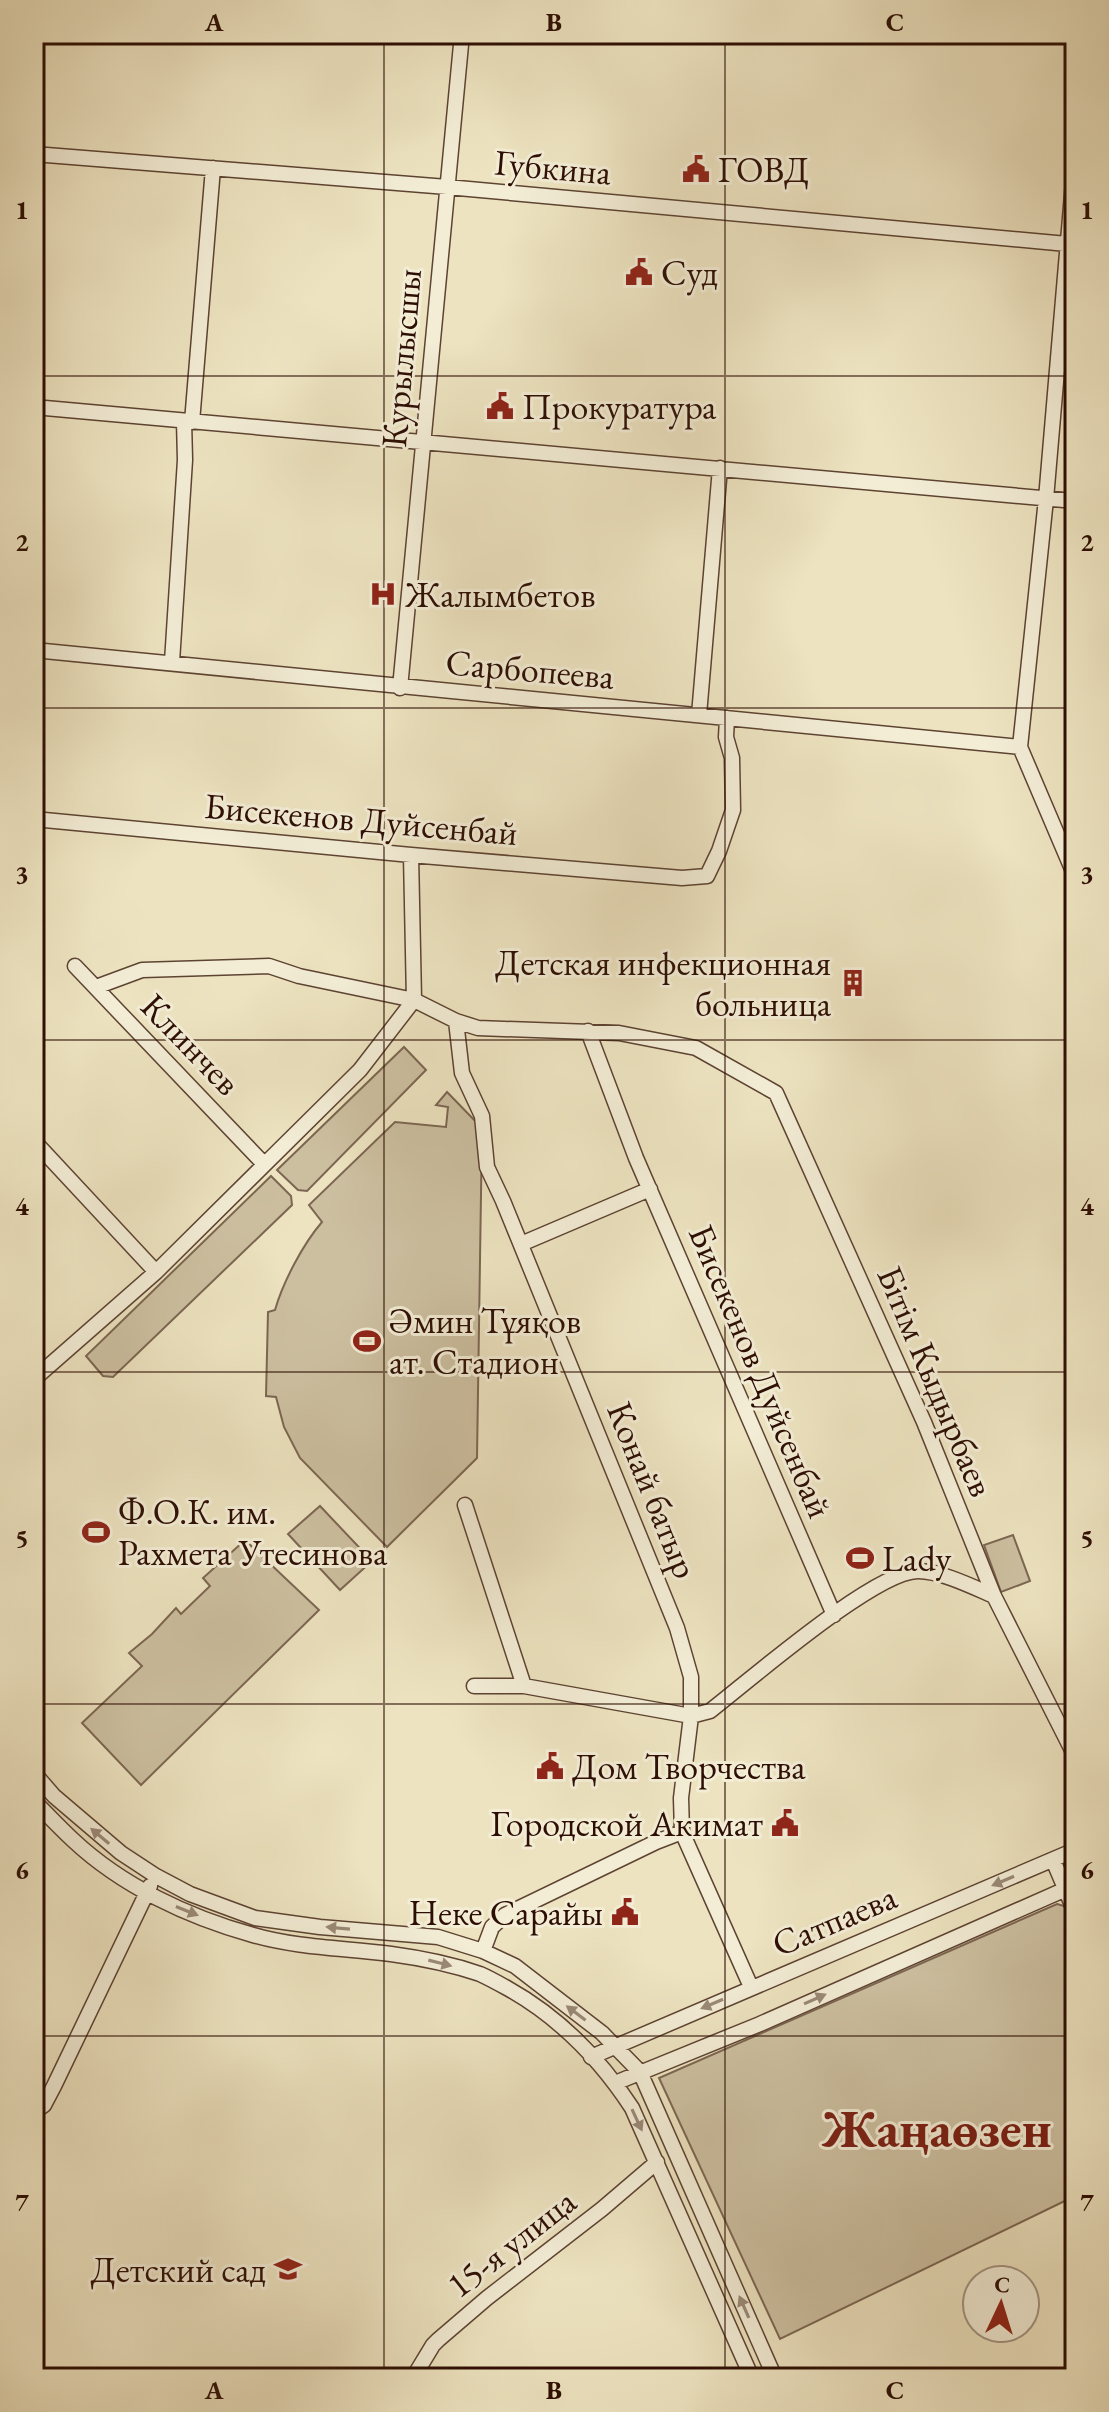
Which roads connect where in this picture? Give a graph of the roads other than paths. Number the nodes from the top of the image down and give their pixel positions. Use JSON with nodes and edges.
{"nodes":[{"id":1,"x":462,"y":34,"type":"edge"},
{"id":2,"x":34,"y":154,"type":"edge"},
{"id":3,"x":1075,"y":159,"type":"edge"},
{"id":4,"x":213,"y":168,"type":"junction"},
{"id":5,"x":447,"y":187,"type":"junction"},
{"id":6,"x":1073,"y":208,"type":"edge"},
{"id":7,"x":1067,"y":244,"type":"junction"},
{"id":8,"x":34,"y":407,"type":"edge"},
{"id":9,"x":188,"y":422,"type":"junction"},
{"id":10,"x":423,"y":443,"type":"junction"},
{"id":11,"x":720,"y":468,"type":"junction"},
{"id":12,"x":1046,"y":499,"type":"junction"},
{"id":13,"x":1075,"y":501,"type":"edge"},
{"id":14,"x":34,"y":650,"type":"edge"},
{"id":15,"x":172,"y":662,"type":"junction"},
{"id":16,"x":400,"y":688,"type":"junction"},
{"id":17,"x":699,"y":715,"type":"junction"},
{"id":18,"x":727,"y":718,"type":"junction"},
{"id":19,"x":1020,"y":747,"type":"junction"},
{"id":20,"x":34,"y":819,"type":"edge"},
{"id":21,"x":411,"y":855,"type":"junction"},
{"id":22,"x":1075,"y":876,"type":"edge"},
{"id":23,"x":75,"y":966,"type":"dead end"},
{"id":24,"x":96,"y":987,"type":"junction"},
{"id":25,"x":414,"y":1000,"type":"junction"},
{"id":26,"x":456,"y":1021,"type":"junction"},
{"id":27,"x":588,"y":1031,"type":"junction"},
{"id":28,"x":34,"y":1141,"type":"edge"},
{"id":29,"x":264,"y":1164,"type":"junction"},
{"id":30,"x":650,"y":1189,"type":"junction"},
{"id":31,"x":521,"y":1244,"type":"junction"},
{"id":32,"x":156,"y":1272,"type":"junction"},
{"id":33,"x":37,"y":1370,"type":"edge"},
{"id":34,"x":465,"y":1505,"type":"dead end"},
{"id":35,"x":994,"y":1596,"type":"junction"},
{"id":36,"x":834,"y":1615,"type":"junction"},
{"id":37,"x":474,"y":1686,"type":"dead end"},
{"id":38,"x":524,"y":1686,"type":"junction"},
{"id":39,"x":691,"y":1716,"type":"junction"},
{"id":40,"x":1075,"y":1756,"type":"edge"},
{"id":41,"x":34,"y":1773,"type":"edge"},
{"id":42,"x":34,"y":1801,"type":"edge"},
{"id":43,"x":682,"y":1832,"type":"junction"},
{"id":44,"x":1075,"y":1850,"type":"edge"},
{"id":45,"x":1053,"y":1860,"type":"junction"},
{"id":46,"x":156,"y":1876,"type":"junction"},
{"id":47,"x":1070,"y":1887,"type":"edge"},
{"id":48,"x":146,"y":1892,"type":"junction"},
{"id":49,"x":1075,"y":1912,"type":"edge"},
{"id":50,"x":483,"y":1951,"type":"junction"},
{"id":51,"x":751,"y":1987,"type":"junction"},
{"id":52,"x":616,"y":2046,"type":"junction"},
{"id":53,"x":591,"y":2057,"type":"junction"},
{"id":54,"x":640,"y":2072,"type":"junction"},
{"id":55,"x":615,"y":2083,"type":"junction"},
{"id":56,"x":34,"y":2112,"type":"edge"},
{"id":57,"x":657,"y":2162,"type":"junction"},
{"id":58,"x":413,"y":2378,"type":"edge"},
{"id":59,"x":752,"y":2378,"type":"edge"},
{"id":60,"x":775,"y":2378,"type":"edge"}],
"edges":[{"from":1,"to":5,"type":"street","name":"Курылысшы"},
{"from":2,"to":4,"type":"street","name":"Губкина"},
{"from":3,"to":6,"type":"street"},
{"from":4,"to":5,"type":"street","name":"Губкина"},
{"from":4,"to":9,"type":"street"},
{"from":5,"to":7,"type":"street","name":"Губкина"},
{"from":5,"to":10,"type":"street","name":"Курылысшы"},
{"from":6,"to":7,"type":"street"},
{"from":7,"to":12,"type":"street"},
{"from":8,"to":9,"type":"street"},
{"from":9,"to":10,"type":"street"},
{"from":9,"to":15,"type":"street"},
{"from":10,"to":11,"type":"street"},
{"from":10,"to":16,"type":"street","name":"Курылысшы"},
{"from":11,"to":12,"type":"street"},
{"from":11,"to":17,"type":"street"},
{"from":12,"to":13,"type":"street"},
{"from":12,"to":19,"type":"street"},
{"from":14,"to":15,"type":"street","name":"Сарбопеева"},
{"from":15,"to":16,"type":"street","name":"Сарбопеева"},
{"from":16,"to":17,"type":"street","name":"Сарбопеева"},
{"from":17,"to":18,"type":"street","name":"Сарбопеева"},
{"from":18,"to":19,"type":"street","name":"Сарбопеева"},
{"from":18,"to":21,"type":"street","name":"Бисекенов Дуйсенбай"},
{"from":19,"to":22,"type":"street"},
{"from":20,"to":21,"type":"street","name":"Бисекенов Дуйсенбай"},
{"from":21,"to":25,"type":"street"},
{"from":23,"to":24,"type":"street","name":"Клинчев"},
{"from":24,"to":25,"type":"street","name":"Бiтiм Кыдырбаев"},
{"from":24,"to":29,"type":"street","name":"Клинчев"},
{"from":25,"to":26,"type":"street","name":"Бiтiм Кыдырбаев"},
{"from":25,"to":29,"type":"street"},
{"from":26,"to":27,"type":"street","name":"Бiтiм Кыдырбаев"},
{"from":26,"to":31,"type":"street","name":"Конай батыр"},
{"from":27,"to":30,"type":"street","name":"Бисекенов Дуйсенбай"},
{"from":27,"to":35,"type":"street","name":"Бiтiм Кыдырбаев"},
{"from":28,"to":32,"type":"street"},
{"from":29,"to":32,"type":"street"},
{"from":30,"to":31,"type":"street"},
{"from":30,"to":36,"type":"street","name":"Бисекенов Дуйсенбай"},
{"from":31,"to":39,"type":"street","name":"Конай батыр"},
{"from":32,"to":33,"type":"street"},
{"from":34,"to":38,"type":"street"},
{"from":35,"to":36,"type":"street"},
{"from":35,"to":40,"type":"street","name":"Бiтiм Кыдырбаев"},
{"from":36,"to":39,"type":"street"},
{"from":37,"to":38,"type":"street"},
{"from":38,"to":39,"type":"street"},
{"from":39,"to":43,"type":"street","name":"Конай батыр"},
{"from":46,"to":41,"type":"street","one_way":true},
{"from":42,"to":48,"type":"street"},
{"from":43,"to":50,"type":"street"},
{"from":43,"to":51,"type":"street","name":"Конай батыр"},
{"from":44,"to":45,"type":"street","name":"Сатпаева"},
{"from":45,"to":47,"type":"street"},
{"from":45,"to":51,"type":"street","name":"Сатпаева","one_way":true},
{"from":46,"to":48,"type":"street"},
{"from":50,"to":46,"type":"street","one_way":true},
{"from":47,"to":49,"type":"street"},
{"from":54,"to":47,"type":"street","name":"Сатпаева","one_way":true},
{"from":48,"to":53,"type":"street","one_way":true},
{"from":48,"to":56,"type":"street"},
{"from":52,"to":50,"type":"street","one_way":true},
{"from":51,"to":52,"type":"street","name":"Сатпаева","one_way":true},
{"from":52,"to":53,"type":"street","name":"Сатпаева"},
{"from":52,"to":54,"type":"street"},
{"from":53,"to":55,"type":"street"},
{"from":54,"to":55,"type":"street","name":"Сатпаева"},
{"from":60,"to":54,"type":"street","one_way":true},
{"from":55,"to":57,"type":"street","one_way":true},
{"from":57,"to":58,"type":"street","name":"15-я улица"},
{"from":57,"to":59,"type":"street"}]}
